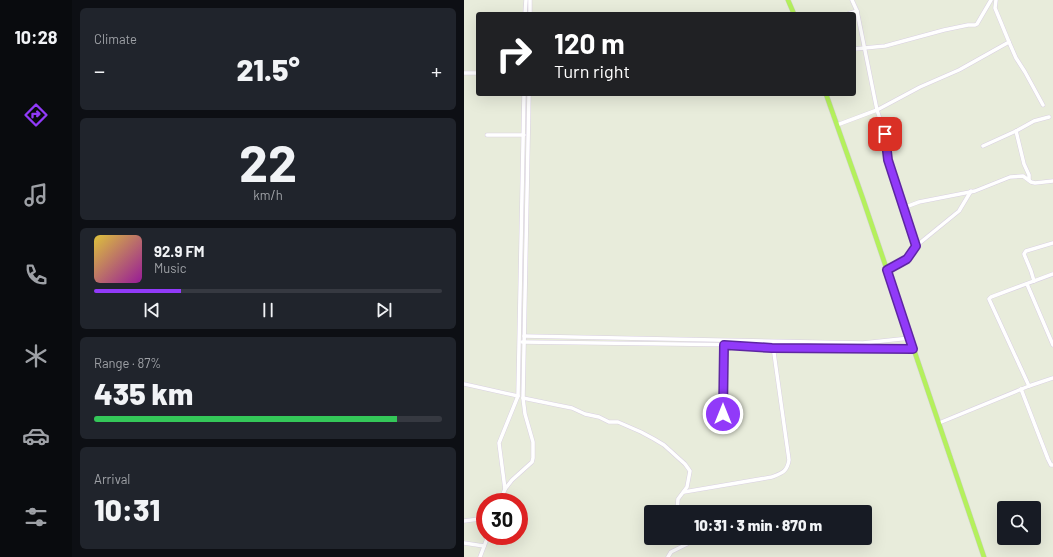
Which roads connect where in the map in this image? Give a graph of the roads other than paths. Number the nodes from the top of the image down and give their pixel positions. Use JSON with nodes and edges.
{"nodes":[{"id":1,"x":526,"y":0,"type":"edge"},
{"id":2,"x":530,"y":0,"type":"edge"},
{"id":3,"x":788,"y":0,"type":"edge"},
{"id":4,"x":852,"y":0,"type":"edge"},
{"id":5,"x":991,"y":0,"type":"edge"},
{"id":6,"x":996,"y":0,"type":"edge"},
{"id":7,"x":857,"y":11,"type":"junction"},
{"id":8,"x":525,"y":12,"type":"edge"},
{"id":9,"x":530,"y":12,"type":"edge"},
{"id":10,"x":793,"y":12,"type":"edge"},
{"id":11,"x":854,"y":12,"type":"edge"},
{"id":12,"x":1009,"y":42,"type":"junction"},
{"id":13,"x":865,"y":48,"type":"junction"},
{"id":14,"x":856,"y":49,"type":"edge"},
{"id":15,"x":464,"y":73,"type":"edge"},
{"id":16,"x":476,"y":73,"type":"edge"},
{"id":17,"x":524,"y":96,"type":"edge"},
{"id":18,"x":529,"y":96,"type":"edge"},
{"id":19,"x":827,"y":96,"type":"edge"},
{"id":20,"x":1043,"y":105,"type":"dead end"},
{"id":21,"x":877,"y":110,"type":"junction"},
{"id":22,"x":1049,"y":117,"type":"dead end"},
{"id":23,"x":837,"y":125,"type":"junction"},
{"id":24,"x":1016,"y":131,"type":"junction"},
{"id":25,"x":524,"y":134,"type":"junction"},
{"id":26,"x":487,"y":135,"type":"dead end"},
{"id":27,"x":983,"y":146,"type":"dead end"},
{"id":28,"x":1029,"y":180,"type":"junction"},
{"id":29,"x":1053,"y":181,"type":"edge"},
{"id":30,"x":971,"y":191,"type":"junction"},
{"id":31,"x":903,"y":208,"type":"junction"},
{"id":32,"x":1053,"y":243,"type":"edge"},
{"id":33,"x":916,"y":246,"type":"junction"},
{"id":34,"x":887,"y":270,"type":"junction"},
{"id":35,"x":1053,"y":274,"type":"edge"},
{"id":36,"x":1034,"y":281,"type":"junction"},
{"id":37,"x":1027,"y":284,"type":"junction"},
{"id":38,"x":519,"y":336,"type":"junction"},
{"id":39,"x":524,"y":336,"type":"junction"},
{"id":40,"x":910,"y":338,"type":"junction"},
{"id":41,"x":774,"y":341,"type":"junction"},
{"id":42,"x":519,"y":342,"type":"junction"},
{"id":43,"x":524,"y":342,"type":"junction"},
{"id":44,"x":1053,"y":344,"type":"edge"},
{"id":45,"x":724,"y":345,"type":"junction"},
{"id":46,"x":772,"y":348,"type":"junction"},
{"id":47,"x":913,"y":349,"type":"junction"},
{"id":48,"x":1053,"y":378,"type":"edge"},
{"id":49,"x":464,"y":384,"type":"edge"},
{"id":50,"x":1030,"y":386,"type":"junction"},
{"id":51,"x":1021,"y":389,"type":"junction"},
{"id":52,"x":518,"y":396,"type":"junction"},
{"id":53,"x":523,"y":398,"type":"junction"},
{"id":54,"x":723,"y":414,"type":"dead end"},
{"id":55,"x":939,"y":423,"type":"junction"},
{"id":56,"x":1053,"y":465,"type":"edge"},
{"id":57,"x":505,"y":489,"type":"junction"},
{"id":58,"x":684,"y":492,"type":"junction"},
{"id":59,"x":503,"y":493,"type":"edge"},
{"id":60,"x":678,"y":505,"type":"edge"},
{"id":61,"x":476,"y":519,"type":"edge"},
{"id":62,"x":464,"y":521,"type":"edge"},
{"id":63,"x":464,"y":542,"type":"edge"},
{"id":64,"x":685,"y":545,"type":"edge"},
{"id":65,"x":484,"y":546,"type":"joint"},
{"id":66,"x":480,"y":557,"type":"edge"},
{"id":67,"x":668,"y":557,"type":"edge"},
{"id":68,"x":984,"y":557,"type":"edge"}],
"edges":[{"from":1,"to":8,"type":"street"},
{"from":2,"to":9,"type":"street"},
{"from":3,"to":10,"type":"main road"},
{"from":4,"to":7,"type":"street"},
{"from":5,"to":13,"type":"street"},
{"from":6,"to":12,"type":"street"},
{"from":7,"to":11,"type":"street"},
{"from":7,"to":13,"type":"street"},
{"from":12,"to":20,"type":"street"},
{"from":12,"to":21,"type":"street"},
{"from":13,"to":14,"type":"street"},
{"from":13,"to":21,"type":"street"},
{"from":15,"to":16,"type":"street"},
{"from":17,"to":25,"type":"street"},
{"from":18,"to":39,"type":"street"},
{"from":19,"to":23,"type":"main road"},
{"from":21,"to":23,"type":"street"},
{"from":21,"to":31,"type":"street"},
{"from":22,"to":24,"type":"street"},
{"from":23,"to":34,"type":"main road"},
{"from":24,"to":27,"type":"street"},
{"from":24,"to":28,"type":"street"},
{"from":25,"to":26,"type":"street"},
{"from":25,"to":38,"type":"street"},
{"from":28,"to":29,"type":"street"},
{"from":28,"to":30,"type":"street"},
{"from":30,"to":31,"type":"street"},
{"from":30,"to":33,"type":"street"},
{"from":31,"to":33,"type":"street"},
{"from":32,"to":36,"type":"street"},
{"from":33,"to":34,"type":"street"},
{"from":34,"to":40,"type":"main road"},
{"from":35,"to":36,"type":"street"},
{"from":36,"to":37,"type":"street"},
{"from":37,"to":44,"type":"street"},
{"from":37,"to":50,"type":"street"},
{"from":38,"to":39,"type":"street"},
{"from":38,"to":42,"type":"street"},
{"from":39,"to":41,"type":"street"},
{"from":39,"to":43,"type":"street"},
{"from":40,"to":41,"type":"street"},
{"from":40,"to":47,"type":"main road"},
{"from":41,"to":46,"type":"street"},
{"from":42,"to":43,"type":"street"},
{"from":42,"to":52,"type":"street"},
{"from":43,"to":45,"type":"street"},
{"from":43,"to":53,"type":"street"},
{"from":45,"to":46,"type":"street"},
{"from":45,"to":54,"type":"street"},
{"from":46,"to":47,"type":"street"},
{"from":46,"to":58,"type":"street"},
{"from":47,"to":55,"type":"main road"},
{"from":48,"to":50,"type":"street"},
{"from":49,"to":52,"type":"street"},
{"from":50,"to":51,"type":"street"},
{"from":51,"to":55,"type":"street"},
{"from":51,"to":56,"type":"street"},
{"from":52,"to":57,"type":"street"},
{"from":53,"to":57,"type":"street"},
{"from":53,"to":58,"type":"street"},
{"from":55,"to":68,"type":"main road"},
{"from":57,"to":59,"type":"street"},
{"from":58,"to":60,"type":"street"},
{"from":61,"to":62,"type":"street"},
{"from":63,"to":65,"type":"street"},
{"from":64,"to":67,"type":"street"},
{"from":65,"to":66,"type":"street"}]}
